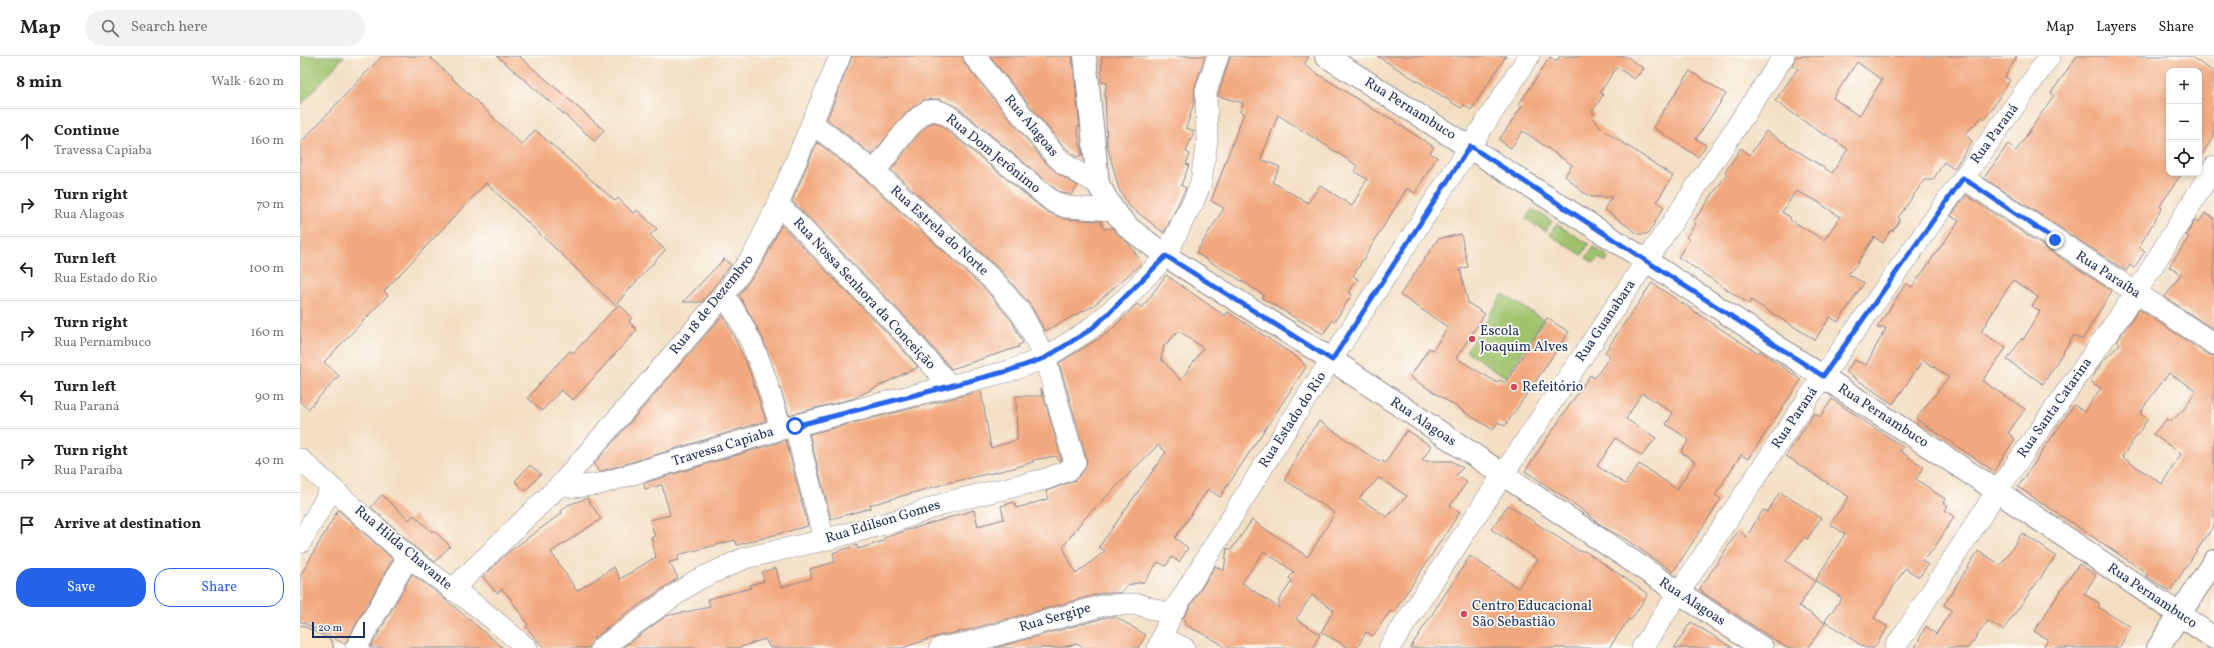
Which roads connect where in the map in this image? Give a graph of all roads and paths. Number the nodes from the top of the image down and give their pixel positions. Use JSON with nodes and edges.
{"nodes":[{"id":1,"x":840,"y":56,"type":"edge"},
{"id":2,"x":974,"y":56,"type":"edge"},
{"id":3,"x":1085,"y":56,"type":"edge"},
{"id":4,"x":1218,"y":56,"type":"edge"},
{"id":5,"x":1326,"y":56,"type":"edge"},
{"id":6,"x":1529,"y":56,"type":"edge"},
{"id":7,"x":1784,"y":56,"type":"edge"},
{"id":8,"x":2050,"y":56,"type":"edge"},
{"id":9,"x":812,"y":123,"type":"junction"},
{"id":10,"x":1470,"y":146,"type":"junction"},
{"id":11,"x":2214,"y":167,"type":"edge"},
{"id":12,"x":875,"y":172,"type":"junction"},
{"id":13,"x":1963,"y":178,"type":"junction"},
{"id":14,"x":1098,"y":184,"type":"junction"},
{"id":15,"x":778,"y":204,"type":"junction"},
{"id":16,"x":1113,"y":210,"type":"junction"},
{"id":17,"x":1166,"y":256,"type":"junction"},
{"id":18,"x":1647,"y":261,"type":"junction"},
{"id":19,"x":2136,"y":293,"type":"junction"},
{"id":20,"x":724,"y":295,"type":"junction"},
{"id":21,"x":2214,"y":344,"type":"edge"},
{"id":22,"x":1045,"y":358,"type":"junction"},
{"id":23,"x":1332,"y":360,"type":"junction"},
{"id":24,"x":1823,"y":376,"type":"junction"},
{"id":25,"x":949,"y":385,"type":"junction"},
{"id":26,"x":788,"y":427,"type":"junction"},
{"id":27,"x":300,"y":459,"type":"edge"},
{"id":28,"x":1502,"y":476,"type":"junction"},
{"id":29,"x":561,"y":484,"type":"junction"},
{"id":30,"x":332,"y":488,"type":"junction"},
{"id":31,"x":1997,"y":491,"type":"junction"},
{"id":32,"x":824,"y":540,"type":"junction"},
{"id":33,"x":300,"y":543,"type":"edge"},
{"id":34,"x":408,"y":557,"type":"junction"},
{"id":35,"x":2214,"y":561,"type":"edge"},
{"id":36,"x":452,"y":590,"type":"junction"},
{"id":37,"x":1678,"y":593,"type":"junction"},
{"id":38,"x":1171,"y":615,"type":"junction"},
{"id":39,"x":2180,"y":615,"type":"junction"},
{"id":40,"x":300,"y":637,"type":"edge"},
{"id":41,"x":2214,"y":638,"type":"edge"},
{"id":42,"x":1161,"y":643,"type":"edge"},
{"id":43,"x":322,"y":648,"type":"edge"},
{"id":44,"x":356,"y":648,"type":"edge"},
{"id":45,"x":527,"y":648,"type":"edge"},
{"id":46,"x":601,"y":648,"type":"edge"},
{"id":47,"x":940,"y":648,"type":"edge"},
{"id":48,"x":1184,"y":648,"type":"edge"},
{"id":49,"x":1390,"y":648,"type":"edge"},
{"id":50,"x":1642,"y":648,"type":"edge"},
{"id":51,"x":1762,"y":648,"type":"edge"},
{"id":52,"x":1895,"y":648,"type":"edge"},
{"id":53,"x":2158,"y":648,"type":"edge"}],
"edges":[{"from":1,"to":9,"type":"street","name":"Rua 18 de Dezembro"},
{"from":2,"to":14,"type":"street","name":"Rua Alagoas"},
{"from":3,"to":14,"type":"street","name":"Rua Alagoas"},
{"from":4,"to":17,"type":"street","name":"Travessa Capiaba"},
{"from":5,"to":10,"type":"street","name":"Rua Pernambuco"},
{"from":6,"to":10,"type":"street","name":"Rua Estado do Rio"},
{"from":7,"to":18,"type":"street","name":"Rua Guanabara"},
{"from":8,"to":13,"type":"street","name":"Rua Paraná"},
{"from":9,"to":12,"type":"street","name":"Rua Estrela do Norte"},
{"from":9,"to":15,"type":"street","name":"Rua 18 de Dezembro"},
{"from":10,"to":18,"type":"street","name":"Rua Pernambuco"},
{"from":10,"to":23,"type":"street","name":"Rua Estado do Rio"},
{"from":11,"to":19,"type":"street","name":"Rua Santa Catarina"},
{"from":12,"to":16,"type":"street","name":"Rua Dom Jerônimo"},
{"from":12,"to":22,"type":"street","name":"Rua Estrela do Norte"},
{"from":13,"to":19,"type":"street","name":"Rua Paraíba"},
{"from":13,"to":24,"type":"street","name":"Rua Paraná"},
{"from":14,"to":16,"type":"street","name":"Rua Alagoas"},
{"from":15,"to":20,"type":"street","name":"Rua 18 de Dezembro"},
{"from":15,"to":25,"type":"street","name":"Rua Nossa Senhora da Conceição"},
{"from":16,"to":17,"type":"street","name":"Rua Alagoas"},
{"from":17,"to":22,"type":"street","name":"Travessa Capiaba"},
{"from":17,"to":23,"type":"street","name":"Rua Alagoas"},
{"from":18,"to":24,"type":"street","name":"Rua Pernambuco"},
{"from":18,"to":28,"type":"street","name":"Rua Guanabara"},
{"from":19,"to":21,"type":"street","name":"Rua Paraíba"},
{"from":19,"to":31,"type":"street","name":"Rua Santa Catarina"},
{"from":20,"to":26,"type":"street"},
{"from":20,"to":29,"type":"street","name":"Rua 18 de Dezembro"},
{"from":22,"to":25,"type":"street","name":"Travessa Capiaba"},
{"from":22,"to":32,"type":"street","name":"Rua Edilson Gomes"},
{"from":23,"to":28,"type":"street","name":"Rua Alagoas"},
{"from":23,"to":38,"type":"street","name":"Rua Estado do Rio"},
{"from":24,"to":31,"type":"street","name":"Rua Pernambuco"},
{"from":24,"to":37,"type":"street","name":"Rua Paraná"},
{"from":25,"to":26,"type":"street","name":"Travessa Capiaba"},
{"from":26,"to":29,"type":"street","name":"Travessa Capiaba"},
{"from":26,"to":32,"type":"street"},
{"from":27,"to":30,"type":"street","name":"Rua Hilda Chavante"},
{"from":28,"to":37,"type":"street","name":"Rua Alagoas"},
{"from":28,"to":49,"type":"street","name":"Rua Guanabara"},
{"from":29,"to":36,"type":"street"},
{"from":30,"to":33,"type":"street"},
{"from":30,"to":34,"type":"street","name":"Rua Hilda Chavante"},
{"from":31,"to":39,"type":"street","name":"Rua Pernambuco"},
{"from":31,"to":52,"type":"street","name":"Rua Santa Catarina"},
{"from":32,"to":46,"type":"street","name":"Rua Edilson Gomes"},
{"from":34,"to":36,"type":"street","name":"Rua Hilda Chavante"},
{"from":34,"to":44,"type":"street"},
{"from":35,"to":39,"type":"street"},
{"from":36,"to":45,"type":"street","name":"Rua Hilda Chavante"},
{"from":37,"to":50,"type":"street","name":"Rua Paraná"},
{"from":37,"to":51,"type":"street","name":"Rua Alagoas"},
{"from":38,"to":42,"type":"street","name":"Rua Estado do Rio"},
{"from":38,"to":47,"type":"street","name":"Rua Sergipe"},
{"from":39,"to":41,"type":"street","name":"Rua Pernambuco"},
{"from":39,"to":53,"type":"street"},
{"from":40,"to":43,"type":"main road"},
{"from":42,"to":48,"type":"street"}]}
